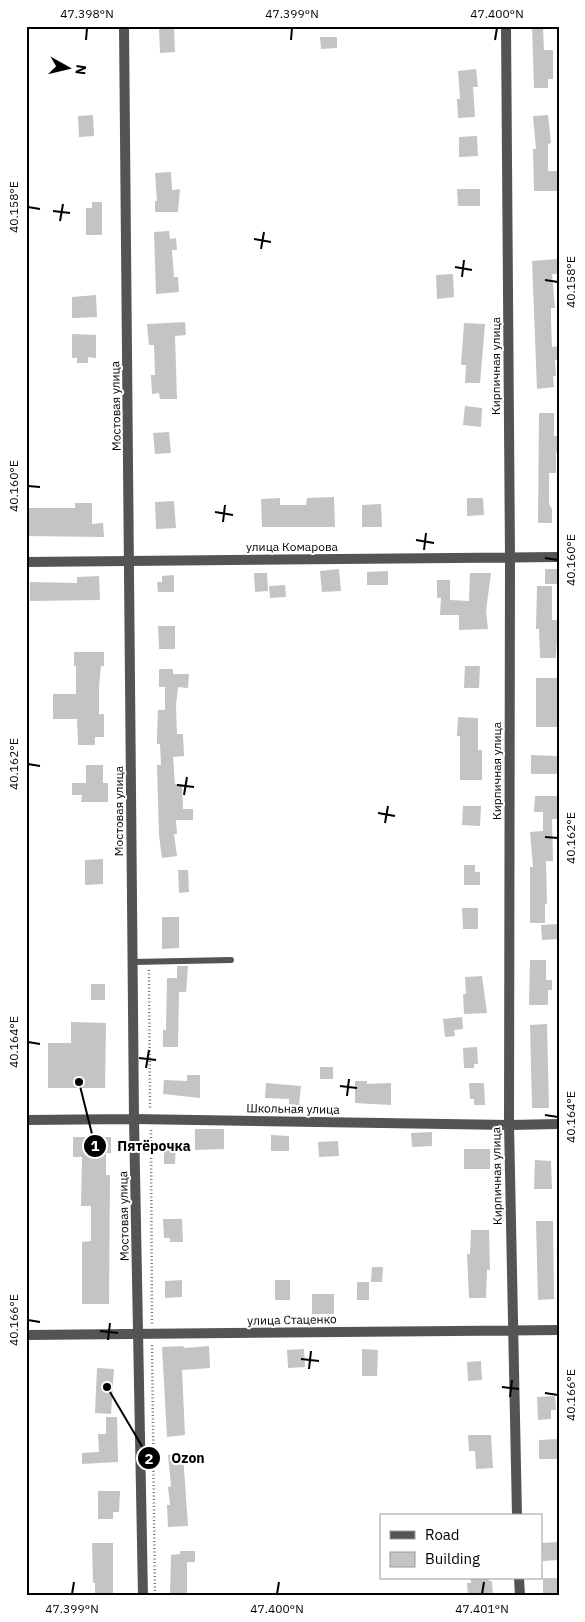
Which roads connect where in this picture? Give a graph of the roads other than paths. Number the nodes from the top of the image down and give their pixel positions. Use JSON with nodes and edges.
{"nodes":[{"id":1,"x":124,"y":26,"type":"edge"},
{"id":2,"x":506,"y":26,"type":"edge"},
{"id":3,"x":559,"y":557,"type":"edge"},
{"id":4,"x":510,"y":558,"type":"junction"},
{"id":5,"x":130,"y":560,"type":"junction"},
{"id":6,"x":26,"y":562,"type":"edge"},
{"id":7,"x":231,"y":960,"type":"dead end"},
{"id":8,"x":133,"y":962,"type":"junction"},
{"id":9,"x":134,"y":1119,"type":"junction"},
{"id":10,"x":26,"y":1120,"type":"edge"},
{"id":11,"x":559,"y":1124,"type":"edge"},
{"id":12,"x":509,"y":1125,"type":"junction"},
{"id":13,"x":513,"y":1330,"type":"junction"},
{"id":14,"x":559,"y":1330,"type":"edge"},
{"id":15,"x":139,"y":1334,"type":"junction"},
{"id":16,"x":26,"y":1335,"type":"edge"},
{"id":17,"x":517,"y":1514,"type":"edge"},
{"id":18,"x":519,"y":1580,"type":"edge"},
{"id":19,"x":143,"y":1596,"type":"edge"},
{"id":20,"x":520,"y":1596,"type":"edge"}],
"edges":[{"from":1,"to":5,"type":"street","name":"Мостовая улица"},
{"from":2,"to":4,"type":"street","name":"Кирпичная улица"},
{"from":3,"to":4,"type":"street","name":"улица Комарова"},
{"from":4,"to":5,"type":"street","name":"улица Комарова"},
{"from":4,"to":12,"type":"street","name":"Кирпичная улица"},
{"from":5,"to":6,"type":"street","name":"улица Комарова"},
{"from":5,"to":8,"type":"street","name":"Мостовая улица"},
{"from":7,"to":8,"type":"lane"},
{"from":8,"to":9,"type":"street","name":"Мостовая улица"},
{"from":9,"to":10,"type":"street","name":"Школьная улица"},
{"from":9,"to":12,"type":"street","name":"Школьная улица"},
{"from":9,"to":15,"type":"street","name":"Мостовая улица"},
{"from":11,"to":12,"type":"street","name":"Школьная улица"},
{"from":12,"to":13,"type":"street","name":"Кирпичная улица"},
{"from":13,"to":14,"type":"street","name":"улица Стаценко"},
{"from":13,"to":15,"type":"street","name":"улица Стаценко"},
{"from":13,"to":17,"type":"street","name":"Кирпичная улица"},
{"from":15,"to":16,"type":"street","name":"улица Стаценко"},
{"from":15,"to":19,"type":"street","name":"Мостовая улица"},
{"from":18,"to":20,"type":"street"}]}
